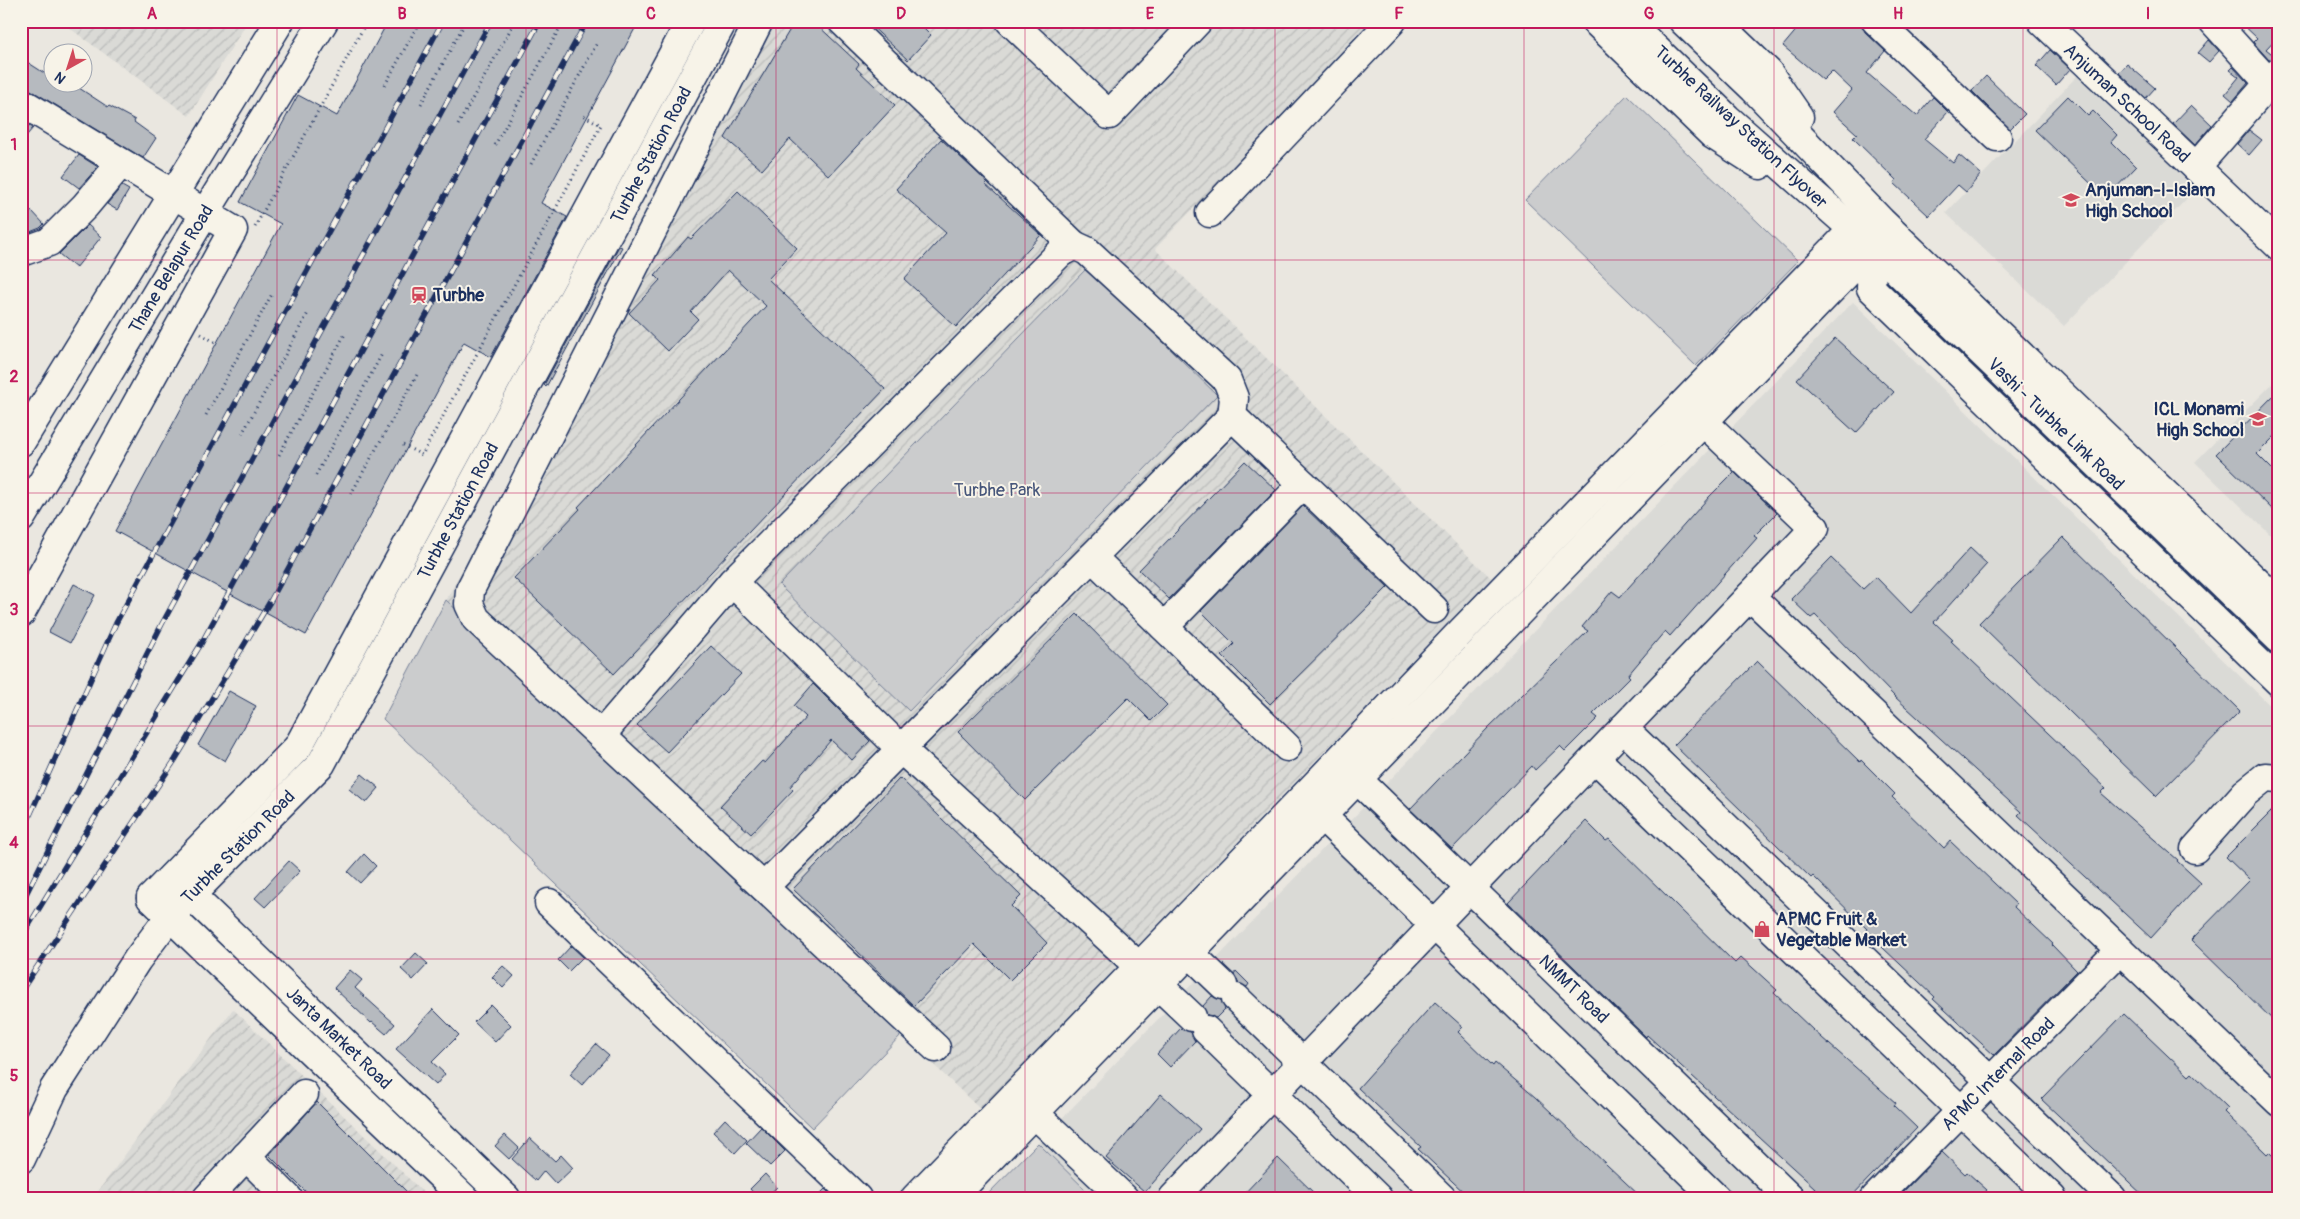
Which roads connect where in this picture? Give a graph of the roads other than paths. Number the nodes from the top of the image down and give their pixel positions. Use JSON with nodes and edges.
{"nodes":[{"id":1,"x":280,"y":21,"type":"edge"},
{"id":2,"x":324,"y":21,"type":"edge"},
{"id":3,"x":723,"y":21,"type":"edge"},
{"id":4,"x":759,"y":21,"type":"edge"},
{"id":5,"x":842,"y":21,"type":"edge"},
{"id":6,"x":1010,"y":21,"type":"edge"},
{"id":7,"x":1198,"y":21,"type":"edge"},
{"id":8,"x":1392,"y":21,"type":"edge"},
{"id":9,"x":1595,"y":21,"type":"edge"},
{"id":10,"x":1627,"y":21,"type":"edge"},
{"id":11,"x":1683,"y":21,"type":"edge"},
{"id":12,"x":1715,"y":21,"type":"edge"},
{"id":13,"x":1876,"y":21,"type":"edge"},
{"id":14,"x":2042,"y":21,"type":"edge"},
{"id":15,"x":2213,"y":21,"type":"edge"},
{"id":16,"x":685,"y":32,"type":"edge"},
{"id":17,"x":705,"y":55,"type":"junction"},
{"id":18,"x":2275,"y":83,"type":"edge"},
{"id":19,"x":21,"y":102,"type":"edge"},
{"id":20,"x":1997,"y":137,"type":"dead end"},
{"id":21,"x":121,"y":163,"type":"junction"},
{"id":22,"x":2196,"y":167,"type":"junction"},
{"id":23,"x":1852,"y":191,"type":"junction"},
{"id":24,"x":173,"y":194,"type":"junction"},
{"id":25,"x":1833,"y":211,"type":"junction"},
{"id":26,"x":205,"y":213,"type":"junction"},
{"id":27,"x":1210,"y":213,"type":"dead end"},
{"id":28,"x":1872,"y":229,"type":"junction"},
{"id":29,"x":1074,"y":245,"type":"junction"},
{"id":30,"x":2279,"y":246,"type":"edge"},
{"id":31,"x":21,"y":252,"type":"edge"},
{"id":32,"x":537,"y":304,"type":"junction"},
{"id":33,"x":563,"y":318,"type":"junction"},
{"id":34,"x":1687,"y":406,"type":"junction"},
{"id":35,"x":1232,"y":416,"type":"junction"},
{"id":36,"x":21,"y":442,"type":"edge"},
{"id":37,"x":1303,"y":484,"type":"junction"},
{"id":38,"x":21,"y":518,"type":"edge"},
{"id":39,"x":1092,"y":557,"type":"junction"},
{"id":40,"x":391,"y":574,"type":"junction"},
{"id":41,"x":732,"y":582,"type":"junction"},
{"id":42,"x":417,"y":587,"type":"junction"},
{"id":43,"x":1750,"y":596,"type":"junction"},
{"id":44,"x":2279,"y":603,"type":"edge"},
{"id":45,"x":1434,"y":609,"type":"dead end"},
{"id":46,"x":21,"y":613,"type":"edge"},
{"id":47,"x":1164,"y":627,"type":"junction"},
{"id":48,"x":1456,"y":637,"type":"junction"},
{"id":49,"x":2278,"y":637,"type":"edge"},
{"id":50,"x":1476,"y":657,"type":"junction"},
{"id":51,"x":2255,"y":659,"type":"junction"},
{"id":52,"x":2279,"y":682,"type":"edge"},
{"id":53,"x":1623,"y":728,"type":"junction"},
{"id":54,"x":602,"y":734,"type":"junction"},
{"id":55,"x":1287,"y":747,"type":"dead end"},
{"id":56,"x":901,"y":749,"type":"junction"},
{"id":57,"x":1595,"y":758,"type":"junction"},
{"id":58,"x":2279,"y":778,"type":"edge"},
{"id":59,"x":1357,"y":779,"type":"junction"},
{"id":60,"x":1324,"y":801,"type":"junction"},
{"id":61,"x":2194,"y":849,"type":"dead end"},
{"id":62,"x":181,"y":886,"type":"junction"},
{"id":63,"x":764,"y":887,"type":"junction"},
{"id":64,"x":1470,"y":888,"type":"junction"},
{"id":65,"x":549,"y":903,"type":"dead end"},
{"id":66,"x":161,"y":907,"type":"junction"},
{"id":67,"x":1434,"y":925,"type":"junction"},
{"id":68,"x":1180,"y":943,"type":"junction"},
{"id":69,"x":2120,"y":950,"type":"junction"},
{"id":70,"x":1149,"y":975,"type":"junction"},
{"id":71,"x":936,"y":1048,"type":"dead end"},
{"id":72,"x":1303,"y":1062,"type":"junction"},
{"id":73,"x":1991,"y":1081,"type":"junction"},
{"id":74,"x":304,"y":1094,"type":"dead end"},
{"id":75,"x":1272,"y":1095,"type":"junction"},
{"id":76,"x":2279,"y":1102,"type":"edge"},
{"id":77,"x":1962,"y":1110,"type":"junction"},
{"id":78,"x":1034,"y":1113,"type":"junction"},
{"id":79,"x":246,"y":1156,"type":"junction"},
{"id":80,"x":21,"y":1159,"type":"edge"},
{"id":81,"x":207,"y":1198,"type":"edge"},
{"id":82,"x":288,"y":1198,"type":"edge"},
{"id":83,"x":464,"y":1198,"type":"edge"},
{"id":84,"x":506,"y":1198,"type":"edge"},
{"id":85,"x":857,"y":1198,"type":"edge"},
{"id":86,"x":915,"y":1198,"type":"edge"},
{"id":87,"x":952,"y":1198,"type":"edge"},
{"id":88,"x":1124,"y":1198,"type":"edge"},
{"id":89,"x":1174,"y":1198,"type":"edge"},
{"id":90,"x":1378,"y":1198,"type":"edge"},
{"id":91,"x":1442,"y":1198,"type":"edge"},
{"id":92,"x":1716,"y":1198,"type":"edge"},
{"id":93,"x":1790,"y":1198,"type":"edge"},
{"id":94,"x":1875,"y":1198,"type":"edge"},
{"id":95,"x":2052,"y":1198,"type":"edge"},
{"id":96,"x":2112,"y":1198,"type":"edge"}],
"edges":[{"from":1,"to":24,"type":"street"},
{"from":2,"to":26,"type":"street","name":"Thane Belapur Road"},
{"from":3,"to":17,"type":"street","name":"Turbhe Station Road"},
{"from":4,"to":54,"type":"street"},
{"from":5,"to":29,"type":"street"},
{"from":6,"to":7,"type":"street"},
{"from":8,"to":27,"type":"street"},
{"from":9,"to":25,"type":"street"},
{"from":10,"to":25,"type":"street","name":"Turbhe Railway Station Flyover"},
{"from":11,"to":23,"type":"street","name":"Turbhe Railway Station Flyover"},
{"from":12,"to":23,"type":"street"},
{"from":13,"to":20,"type":"street"},
{"from":14,"to":22,"type":"street","name":"Anjuman School Road"},
{"from":15,"to":18,"type":"street"},
{"from":16,"to":17,"type":"street"},
{"from":16,"to":32,"type":"street","name":"Turbhe Station Road"},
{"from":17,"to":33,"type":"street","name":"Turbhe Station Road"},
{"from":18,"to":22,"type":"street"},
{"from":19,"to":21,"type":"street"},
{"from":21,"to":24,"type":"street"},
{"from":21,"to":31,"type":"street"},
{"from":22,"to":30,"type":"street","name":"Anjuman School Road"},
{"from":23,"to":28,"type":"street","name":"Vashi - Turbhe Link Road"},
{"from":24,"to":26,"type":"street"},
{"from":24,"to":36,"type":"street"},
{"from":25,"to":28,"type":"street","name":"Vashi - Turbhe Link Road"},
{"from":26,"to":38,"type":"street","name":"Thane Belapur Road"},
{"from":26,"to":46,"type":"street"},
{"from":28,"to":34,"type":"street"},
{"from":28,"to":44,"type":"street","name":"Vashi - Turbhe Link Road"},
{"from":28,"to":49,"type":"street","name":"Vashi - Turbhe Link Road"},
{"from":28,"to":51,"type":"street"},
{"from":29,"to":35,"type":"street"},
{"from":29,"to":41,"type":"street"},
{"from":32,"to":33,"type":"street"},
{"from":32,"to":40,"type":"street","name":"Turbhe Station Road"},
{"from":33,"to":42,"type":"street","name":"Turbhe Station Road"},
{"from":34,"to":43,"type":"street"},
{"from":34,"to":48,"type":"street"},
{"from":34,"to":50,"type":"street"},
{"from":35,"to":37,"type":"street"},
{"from":35,"to":39,"type":"street"},
{"from":37,"to":45,"type":"street"},
{"from":37,"to":47,"type":"street"},
{"from":39,"to":47,"type":"street"},
{"from":39,"to":56,"type":"street"},
{"from":40,"to":42,"type":"street"},
{"from":40,"to":62,"type":"street","name":"Turbhe Station Road"},
{"from":41,"to":54,"type":"street"},
{"from":41,"to":56,"type":"street"},
{"from":42,"to":62,"type":"street","name":"Turbhe Station Road"},
{"from":43,"to":53,"type":"street"},
{"from":43,"to":69,"type":"street"},
{"from":47,"to":55,"type":"street"},
{"from":48,"to":50,"type":"street"},
{"from":48,"to":60,"type":"street"},
{"from":49,"to":51,"type":"street"},
{"from":50,"to":59,"type":"street"},
{"from":51,"to":52,"type":"street"},
{"from":53,"to":57,"type":"street"},
{"from":53,"to":73,"type":"street"},
{"from":54,"to":63,"type":"street"},
{"from":56,"to":63,"type":"street"},
{"from":56,"to":70,"type":"street"},
{"from":57,"to":64,"type":"street"},
{"from":57,"to":77,"type":"street"},
{"from":58,"to":61,"type":"street"},
{"from":59,"to":60,"type":"street"},
{"from":59,"to":64,"type":"street","name":"NMMT Road"},
{"from":60,"to":67,"type":"street"},
{"from":60,"to":68,"type":"street"},
{"from":62,"to":66,"type":"street","name":"Turbhe Station Road"},
{"from":62,"to":84,"type":"street","name":"Janta Market Road"},
{"from":63,"to":71,"type":"street"},
{"from":64,"to":67,"type":"street"},
{"from":64,"to":93,"type":"street","name":"NMMT Road"},
{"from":65,"to":85,"type":"street"},
{"from":66,"to":80,"type":"street","name":"Turbhe Station Road"},
{"from":66,"to":83,"type":"street","name":"Janta Market Road"},
{"from":67,"to":72,"type":"street"},
{"from":67,"to":92,"type":"street"},
{"from":68,"to":70,"type":"street"},
{"from":68,"to":72,"type":"street"},
{"from":69,"to":73,"type":"street","name":"APMC Internal Road"},
{"from":69,"to":76,"type":"street"},
{"from":70,"to":75,"type":"street"},
{"from":70,"to":78,"type":"street"},
{"from":70,"to":86,"type":"street"},
{"from":72,"to":75,"type":"street"},
{"from":72,"to":91,"type":"street"},
{"from":73,"to":77,"type":"street","name":"APMC Internal Road"},
{"from":73,"to":96,"type":"street"},
{"from":74,"to":79,"type":"street"},
{"from":75,"to":89,"type":"street"},
{"from":75,"to":90,"type":"street"},
{"from":77,"to":94,"type":"street","name":"APMC Internal Road"},
{"from":77,"to":95,"type":"street"},
{"from":78,"to":87,"type":"street"},
{"from":78,"to":88,"type":"street"},
{"from":79,"to":81,"type":"street"},
{"from":79,"to":82,"type":"street"}]}
